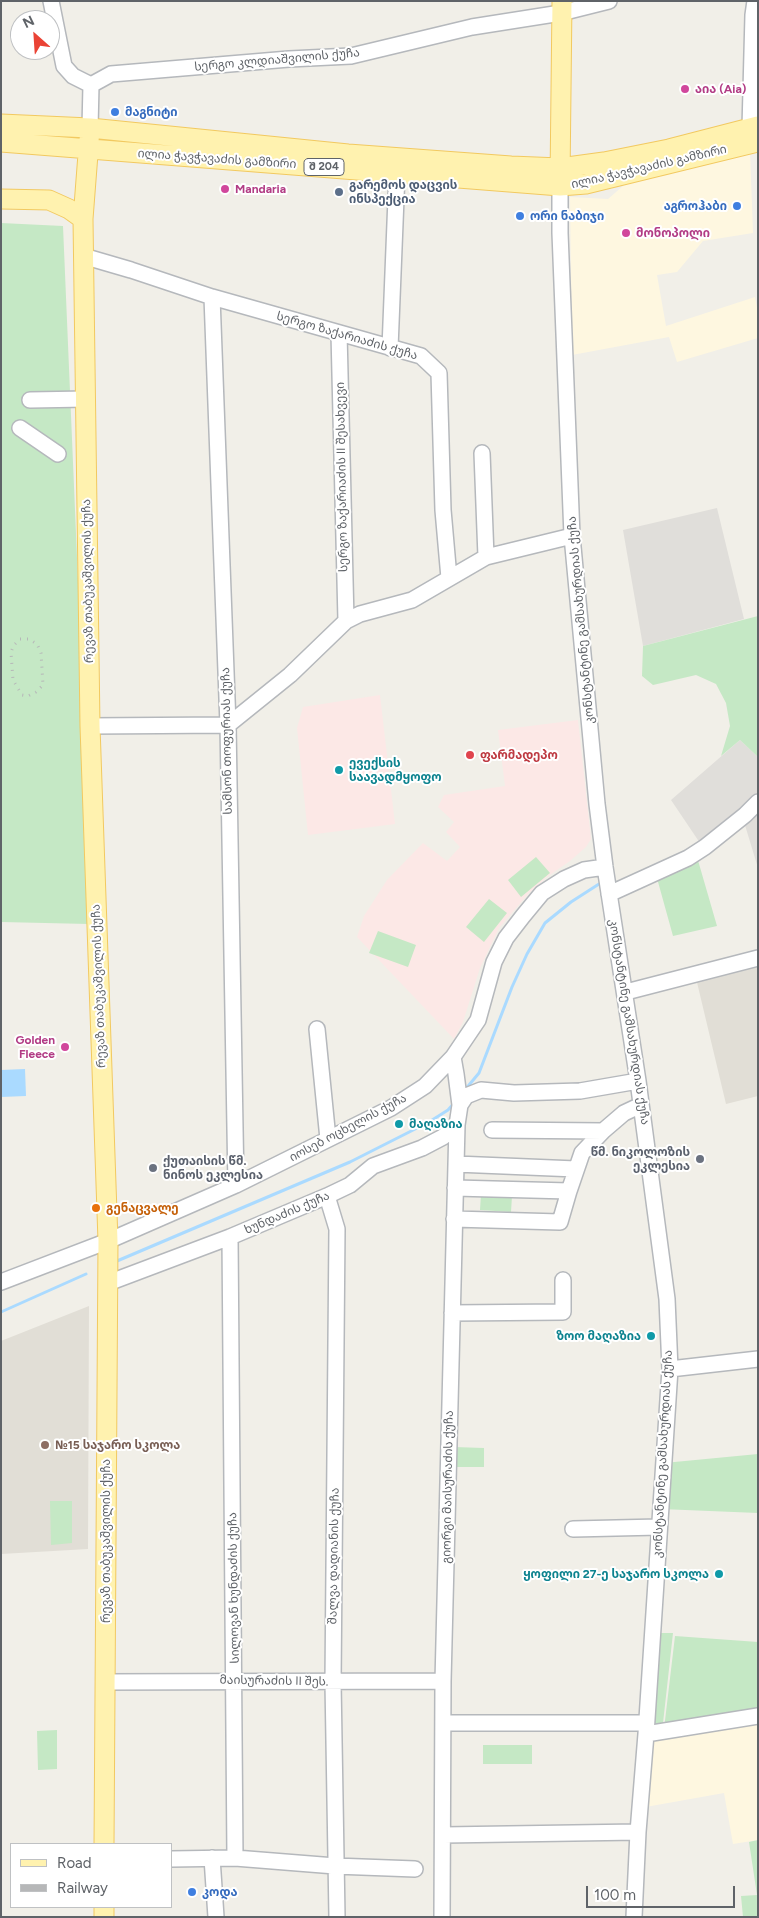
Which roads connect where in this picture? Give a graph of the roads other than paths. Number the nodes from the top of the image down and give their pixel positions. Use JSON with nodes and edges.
{"nodes":[{"id":1,"x":51,"y":1,"type":"edge"},
{"id":2,"x":609,"y":1,"type":"edge"},
{"id":3,"x":755,"y":1,"type":"edge"},
{"id":4,"x":562,"y":7,"type":"edge"},
{"id":5,"x":91,"y":85,"type":"junction"},
{"id":6,"x":1,"y":124,"type":"edge"},
{"id":7,"x":90,"y":128,"type":"junction"},
{"id":8,"x":755,"y":132,"type":"edge"},
{"id":9,"x":1,"y":142,"type":"edge"},
{"id":10,"x":87,"y":150,"type":"junction"},
{"id":11,"x":560,"y":168,"type":"junction"},
{"id":12,"x":398,"y":173,"type":"junction"},
{"id":13,"x":85,"y":174,"type":"junction"},
{"id":14,"x":560,"y":186,"type":"junction"},
{"id":15,"x":1,"y":199,"type":"edge"},
{"id":16,"x":49,"y":200,"type":"junction"},
{"id":17,"x":82,"y":219,"type":"junction"},
{"id":18,"x":83,"y":256,"type":"junction"},
{"id":19,"x":212,"y":297,"type":"junction"},
{"id":20,"x":339,"y":333,"type":"junction"},
{"id":21,"x":390,"y":348,"type":"junction"},
{"id":22,"x":30,"y":400,"type":"dead end"},
{"id":23,"x":86,"y":400,"type":"junction"},
{"id":24,"x":20,"y":428,"type":"dead end"},
{"id":25,"x":482,"y":453,"type":"dead end"},
{"id":26,"x":58,"y":454,"type":"dead end"},
{"id":27,"x":572,"y":536,"type":"junction"},
{"id":28,"x":486,"y":557,"type":"junction"},
{"id":29,"x":449,"y":578,"type":"junction"},
{"id":30,"x":346,"y":622,"type":"junction"},
{"id":31,"x":228,"y":725,"type":"junction"},
{"id":32,"x":90,"y":726,"type":"junction"},
{"id":33,"x":758,"y":802,"type":"edge"},
{"id":34,"x":605,"y":867,"type":"junction"},
{"id":35,"x":609,"y":894,"type":"junction"},
{"id":36,"x":758,"y":958,"type":"edge"},
{"id":37,"x":626,"y":992,"type":"junction"},
{"id":38,"x":317,"y":1029,"type":"dead end"},
{"id":39,"x":453,"y":1058,"type":"junction"},
{"id":40,"x":638,"y":1081,"type":"junction"},
{"id":41,"x":460,"y":1105,"type":"junction"},
{"id":42,"x":641,"y":1105,"type":"junction"},
{"id":43,"x":457,"y":1125,"type":"junction"},
{"id":44,"x":492,"y":1130,"type":"dead end"},
{"id":45,"x":602,"y":1131,"type":"junction"},
{"id":46,"x":328,"y":1139,"type":"junction"},
{"id":47,"x":456,"y":1164,"type":"junction"},
{"id":48,"x":576,"y":1169,"type":"junction"},
{"id":49,"x":236,"y":1186,"type":"junction"},
{"id":50,"x":455,"y":1188,"type":"junction"},
{"id":51,"x":569,"y":1191,"type":"junction"},
{"id":52,"x":327,"y":1196,"type":"junction"},
{"id":53,"x":454,"y":1219,"type":"junction"},
{"id":54,"x":230,"y":1237,"type":"junction"},
{"id":55,"x":108,"y":1241,"type":"junction"},
{"id":56,"x":563,"y":1280,"type":"dead end"},
{"id":57,"x":1,"y":1282,"type":"edge"},
{"id":58,"x":108,"y":1284,"type":"junction"},
{"id":59,"x":452,"y":1313,"type":"junction"},
{"id":60,"x":758,"y":1359,"type":"edge"},
{"id":61,"x":670,"y":1369,"type":"junction"},
{"id":62,"x":659,"y":1527,"type":"junction"},
{"id":63,"x":573,"y":1529,"type":"dead end"},
{"id":64,"x":443,"y":1680,"type":"junction"},
{"id":65,"x":235,"y":1681,"type":"junction"},
{"id":66,"x":105,"y":1682,"type":"junction"},
{"id":67,"x":333,"y":1682,"type":"junction"},
{"id":68,"x":758,"y":1716,"type":"edge"},
{"id":69,"x":443,"y":1722,"type":"junction"},
{"id":70,"x":646,"y":1728,"type":"junction"},
{"id":71,"x":638,"y":1832,"type":"junction"},
{"id":72,"x":444,"y":1835,"type":"junction"},
{"id":73,"x":104,"y":1843,"type":"edge"},
{"id":74,"x":212,"y":1858,"type":"junction"},
{"id":75,"x":235,"y":1858,"type":"junction"},
{"id":76,"x":172,"y":1859,"type":"edge"},
{"id":77,"x":335,"y":1866,"type":"junction"},
{"id":78,"x":415,"y":1869,"type":"dead end"},
{"id":79,"x":216,"y":1917,"type":"edge"},
{"id":80,"x":337,"y":1917,"type":"edge"},
{"id":81,"x":442,"y":1917,"type":"edge"},
{"id":82,"x":634,"y":1917,"type":"edge"}],
"edges":[{"from":1,"to":5,"type":"street"},
{"from":2,"to":4,"type":"street","name":"სერგო კლდიაშვილის ქუჩა"},
{"from":3,"to":8,"type":"street"},
{"from":4,"to":5,"type":"street","name":"სერგო კლდიაშვილის ქუჩა"},
{"from":4,"to":11,"type":"main road"},
{"from":5,"to":7,"type":"street"},
{"from":6,"to":7,"type":"main road","name":"ილია ჭავჭავაძის გამზირი","number":"შ 204"},
{"from":7,"to":10,"type":"main road","name":"რევაზ თაბუკაშვილის ქუჩა"},
{"from":7,"to":11,"type":"main road","name":"ილია ჭავჭავაძის გამზირი","number":"შ 204"},
{"from":8,"to":11,"type":"main road","name":"ილია ჭავჭავაძის გამზირი","number":"შ 204"},
{"from":8,"to":14,"type":"main road","name":"ილია ჭავჭავაძის გამზირი","number":"შ 204"},
{"from":9,"to":10,"type":"main road","name":"ილია ჭავჭავაძის გამზირი","number":"შ 204"},
{"from":10,"to":12,"type":"main road","name":"ილია ჭავჭავაძის გამზირი","number":"შ 204"},
{"from":10,"to":13,"type":"main road","name":"რევაზ თაბუკაშვილის ქუჩა"},
{"from":11,"to":14,"type":"main road"},
{"from":12,"to":14,"type":"main road","name":"ილია ჭავჭავაძის გამზირი","number":"შ 204"},
{"from":12,"to":21,"type":"street"},
{"from":13,"to":16,"type":"main road"},
{"from":13,"to":17,"type":"main road","name":"რევაზ თაბუკაშვილის ქუჩა"},
{"from":14,"to":27,"type":"street","name":"კონსტანტინე გამსახურდიას ქუჩა"},
{"from":15,"to":16,"type":"main road"},
{"from":16,"to":17,"type":"main road"},
{"from":17,"to":18,"type":"main road","name":"რევაზ თაბუკაშვილის ქუჩა"},
{"from":18,"to":19,"type":"street","name":"სერგო ზაქარიაძის ქუჩა"},
{"from":18,"to":23,"type":"main road","name":"რევაზ თაბუკაშვილის ქუჩა"},
{"from":19,"to":20,"type":"street","name":"სერგო ზაქარიაძის ქუჩა"},
{"from":19,"to":31,"type":"street","name":"სამსონ თოფურიას ქუჩა"},
{"from":20,"to":21,"type":"street","name":"სერგო ზაქარიაძის ქუჩა"},
{"from":20,"to":30,"type":"street","name":"სერგო ზაქარიაძის II შესახვევი"},
{"from":21,"to":29,"type":"street","name":"სერგო ზაქარიაძის ქუჩა"},
{"from":22,"to":23,"type":"street"},
{"from":23,"to":32,"type":"main road","name":"რევაზ თაბუკაშვილის ქუჩა"},
{"from":24,"to":26,"type":"street"},
{"from":25,"to":28,"type":"street"},
{"from":27,"to":28,"type":"street"},
{"from":27,"to":34,"type":"street","name":"კონსტანტინე გამსახურდიას ქუჩა"},
{"from":28,"to":29,"type":"street"},
{"from":29,"to":30,"type":"street"},
{"from":30,"to":31,"type":"street"},
{"from":31,"to":32,"type":"street"},
{"from":31,"to":49,"type":"street","name":"სამსონ თოფურიას ქუჩა"},
{"from":32,"to":55,"type":"main road","name":"რევაზ თაბუკაშვილის ქუჩა"},
{"from":33,"to":35,"type":"street"},
{"from":34,"to":35,"type":"street","name":"კონსტანტინე გამსახურდიას ქუჩა"},
{"from":34,"to":39,"type":"street","name":"იოსებ ოცხელის ქუჩა"},
{"from":35,"to":37,"type":"street","name":"კონსტანტინე გამსახურდიას ქუჩა"},
{"from":36,"to":37,"type":"street"},
{"from":37,"to":40,"type":"street","name":"კონსტანტინე გამსახურდიას ქუჩა"},
{"from":38,"to":46,"type":"street"},
{"from":39,"to":41,"type":"street","name":"გიორგი მაისურაძის ქუჩა"},
{"from":39,"to":46,"type":"street","name":"იოსებ ოცხელის ქუჩა"},
{"from":40,"to":41,"type":"street"},
{"from":40,"to":42,"type":"street","name":"კონსტანტინე გამსახურდიას ქუჩა"},
{"from":41,"to":43,"type":"street","name":"გიორგი მაისურაძის ქუჩა"},
{"from":42,"to":45,"type":"street"},
{"from":42,"to":61,"type":"street","name":"კონსტანტინე გამსახურდიას ქუჩა"},
{"from":43,"to":47,"type":"street","name":"გიორგი მაისურაძის ქუჩა"},
{"from":43,"to":52,"type":"street","name":"ხუნდაძის ქუჩა"},
{"from":44,"to":45,"type":"street"},
{"from":45,"to":48,"type":"street"},
{"from":46,"to":49,"type":"street","name":"იოსებ ოცხელის ქუჩა"},
{"from":47,"to":48,"type":"street"},
{"from":47,"to":50,"type":"street","name":"გიორგი მაისურაძის ქუჩა"},
{"from":48,"to":51,"type":"street"},
{"from":49,"to":55,"type":"street","name":"იოსებ ოცხელის ქუჩა"},
{"from":50,"to":51,"type":"street"},
{"from":50,"to":53,"type":"street","name":"გიორგი მაისურაძის ქუჩა"},
{"from":51,"to":53,"type":"street"},
{"from":52,"to":54,"type":"street","name":"ხუნდაძის ქუჩა"},
{"from":52,"to":67,"type":"street","name":"შალვა დადიანის ქუჩა"},
{"from":53,"to":59,"type":"street","name":"გიორგი მაისურაძის ქუჩა"},
{"from":54,"to":58,"type":"street","name":"ხუნდაძის ქუჩა"},
{"from":54,"to":65,"type":"street","name":"სილოვან ხუნდაძის ქუჩა"},
{"from":55,"to":57,"type":"street","name":"იოსებ ოცხელის ქუჩა"},
{"from":55,"to":58,"type":"main road","name":"რევაზ თაბუკაშვილის ქუჩა"},
{"from":56,"to":59,"type":"street"},
{"from":58,"to":66,"type":"main road","name":"რევაზ თაბუკაშვილის ქუჩა"},
{"from":59,"to":64,"type":"street","name":"გიორგი მაისურაძის ქუჩა"},
{"from":60,"to":61,"type":"street"},
{"from":61,"to":62,"type":"street","name":"კონსტანტინე გამსახურდიას ქუჩა"},
{"from":62,"to":63,"type":"street"},
{"from":62,"to":70,"type":"street","name":"კონსტანტინე გამსახურდიას ქუჩა"},
{"from":64,"to":67,"type":"street","name":"მაისურაძის II შეს."},
{"from":64,"to":69,"type":"street","name":"გიორგი მაისურაძის ქუჩა"},
{"from":65,"to":66,"type":"street","name":"მაისურაძის II შეს."},
{"from":65,"to":67,"type":"street","name":"მაისურაძის II შეს."},
{"from":65,"to":75,"type":"street","name":"სილოვან ხუნდაძის ქუჩა"},
{"from":66,"to":73,"type":"main road","name":"რევაზ თაბუკაშვილის ქუჩა"},
{"from":67,"to":77,"type":"street","name":"შალვა დადიანის ქუჩა"},
{"from":68,"to":70,"type":"street"},
{"from":69,"to":70,"type":"street"},
{"from":69,"to":72,"type":"street","name":"გიორგი მაისურაძის ქუჩა"},
{"from":70,"to":71,"type":"street","name":"კონსტანტინე გამსახურდიას ქუჩა"},
{"from":71,"to":72,"type":"street"},
{"from":71,"to":82,"type":"street","name":"კონსტანტინე გამსახურდიას ქუჩა"},
{"from":72,"to":81,"type":"street","name":"გიორგი მაისურაძის ქუჩა"},
{"from":74,"to":75,"type":"street"},
{"from":74,"to":76,"type":"street"},
{"from":74,"to":79,"type":"street"},
{"from":75,"to":77,"type":"street"},
{"from":77,"to":78,"type":"street"},
{"from":77,"to":80,"type":"street","name":"შალვა დადიანის ქუჩა"}]}
